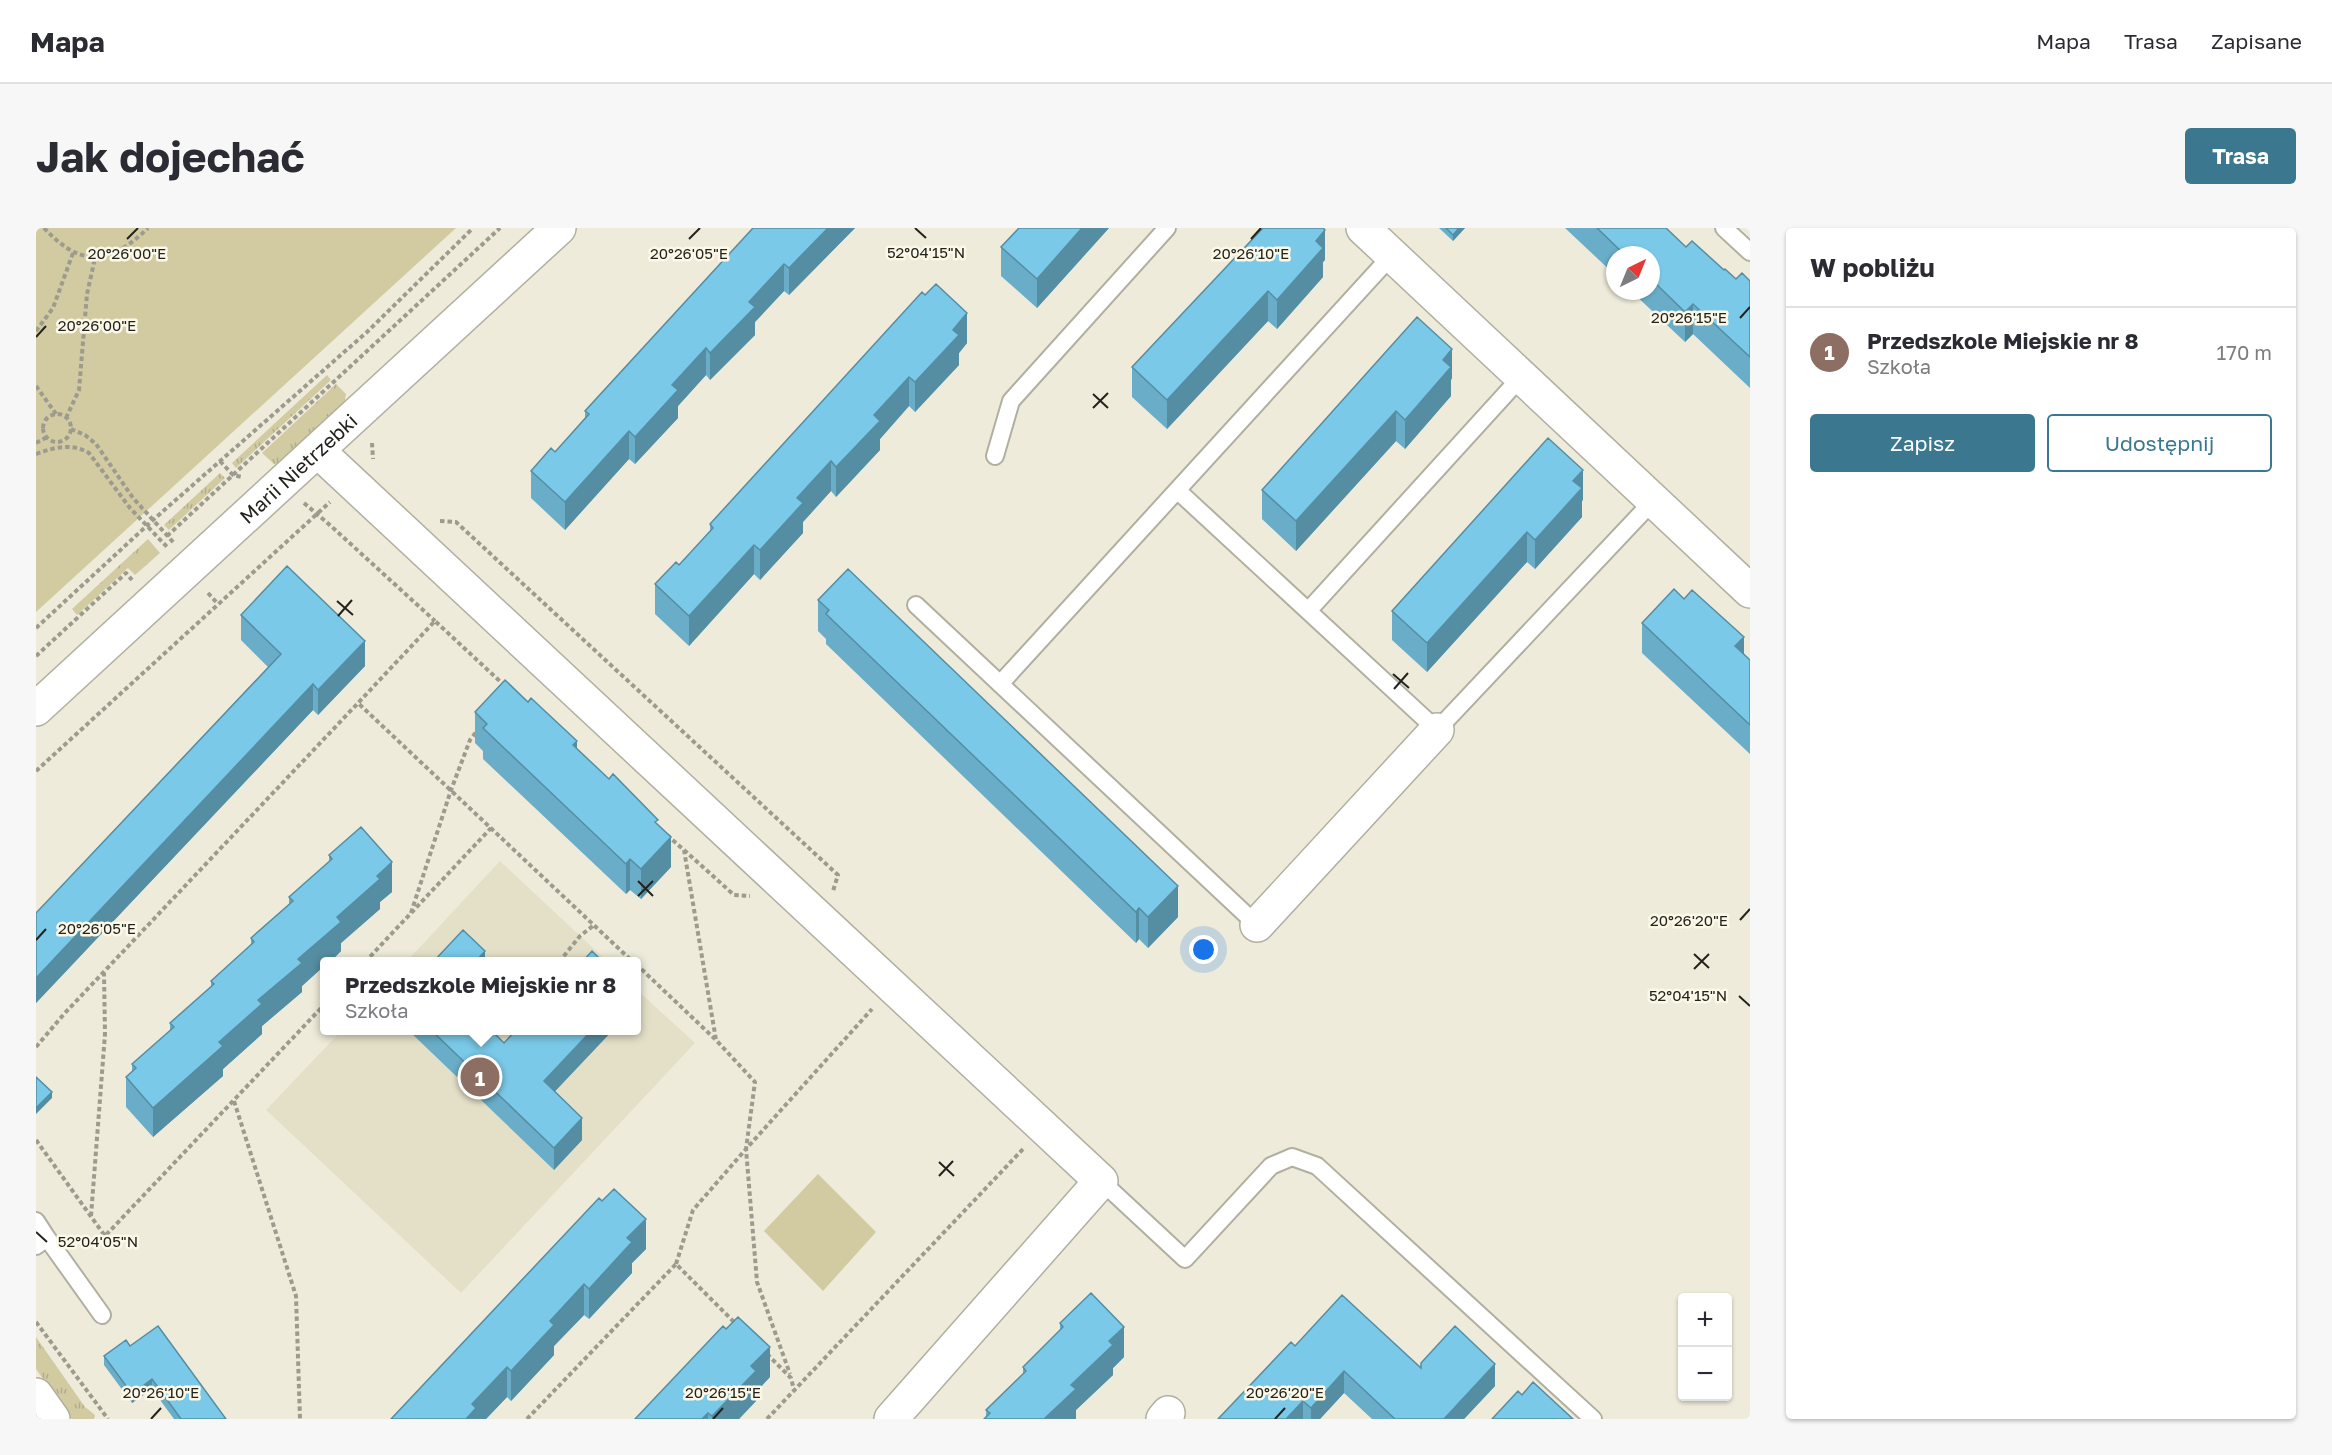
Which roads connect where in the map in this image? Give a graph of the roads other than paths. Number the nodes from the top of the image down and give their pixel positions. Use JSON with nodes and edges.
{"nodes":[{"id":1,"x":559,"y":228,"type":"edge"},
{"id":2,"x":1167,"y":228,"type":"edge"},
{"id":3,"x":1364,"y":228,"type":"edge"},
{"id":4,"x":1724,"y":228,"type":"edge"},
{"id":5,"x":1750,"y":252,"type":"edge"},
{"id":6,"x":1392,"y":255,"type":"junction"},
{"id":7,"x":1522,"y":376,"type":"junction"},
{"id":8,"x":318,"y":451,"type":"junction"},
{"id":9,"x":995,"y":456,"type":"dead end"},
{"id":10,"x":1178,"y":491,"type":"junction"},
{"id":11,"x":1653,"y":501,"type":"junction"},
{"id":12,"x":1750,"y":591,"type":"edge"},
{"id":13,"x":916,"y":605,"type":"dead end"},
{"id":14,"x":1308,"y":611,"type":"junction"},
{"id":15,"x":1000,"y":684,"type":"junction"},
{"id":16,"x":36,"y":709,"type":"edge"},
{"id":17,"x":1437,"y":730,"type":"junction"},
{"id":18,"x":1257,"y":925,"type":"joint"},
{"id":19,"x":1101,"y":1181,"type":"junction"},
{"id":20,"x":36,"y":1221,"type":"edge"},
{"id":21,"x":42,"y":1242,"type":"edge"},
{"id":22,"x":102,"y":1315,"type":"dead end"},
{"id":23,"x":36,"y":1395,"type":"edge"},
{"id":24,"x":53,"y":1419,"type":"edge"},
{"id":25,"x":891,"y":1419,"type":"edge"},
{"id":26,"x":1593,"y":1419,"type":"edge"}],
"edges":[{"from":1,"to":8,"type":"street","name":"Marii Nietrzebki"},
{"from":2,"to":9,"type":"lane"},
{"from":3,"to":6,"type":"street"},
{"from":4,"to":5,"type":"lane"},
{"from":6,"to":7,"type":"street"},
{"from":6,"to":10,"type":"lane"},
{"from":7,"to":11,"type":"street"},
{"from":7,"to":14,"type":"lane"},
{"from":8,"to":16,"type":"street","name":"Marii Nietrzebki"},
{"from":8,"to":19,"type":"street"},
{"from":10,"to":14,"type":"lane"},
{"from":10,"to":15,"type":"lane"},
{"from":11,"to":12,"type":"street"},
{"from":11,"to":17,"type":"lane"},
{"from":13,"to":15,"type":"lane"},
{"from":14,"to":17,"type":"lane"},
{"from":15,"to":18,"type":"lane"},
{"from":17,"to":18,"type":"street"},
{"from":19,"to":25,"type":"street"},
{"from":19,"to":26,"type":"lane"},
{"from":20,"to":21,"type":"lane"},
{"from":21,"to":22,"type":"lane"},
{"from":23,"to":24,"type":"street"}]}
